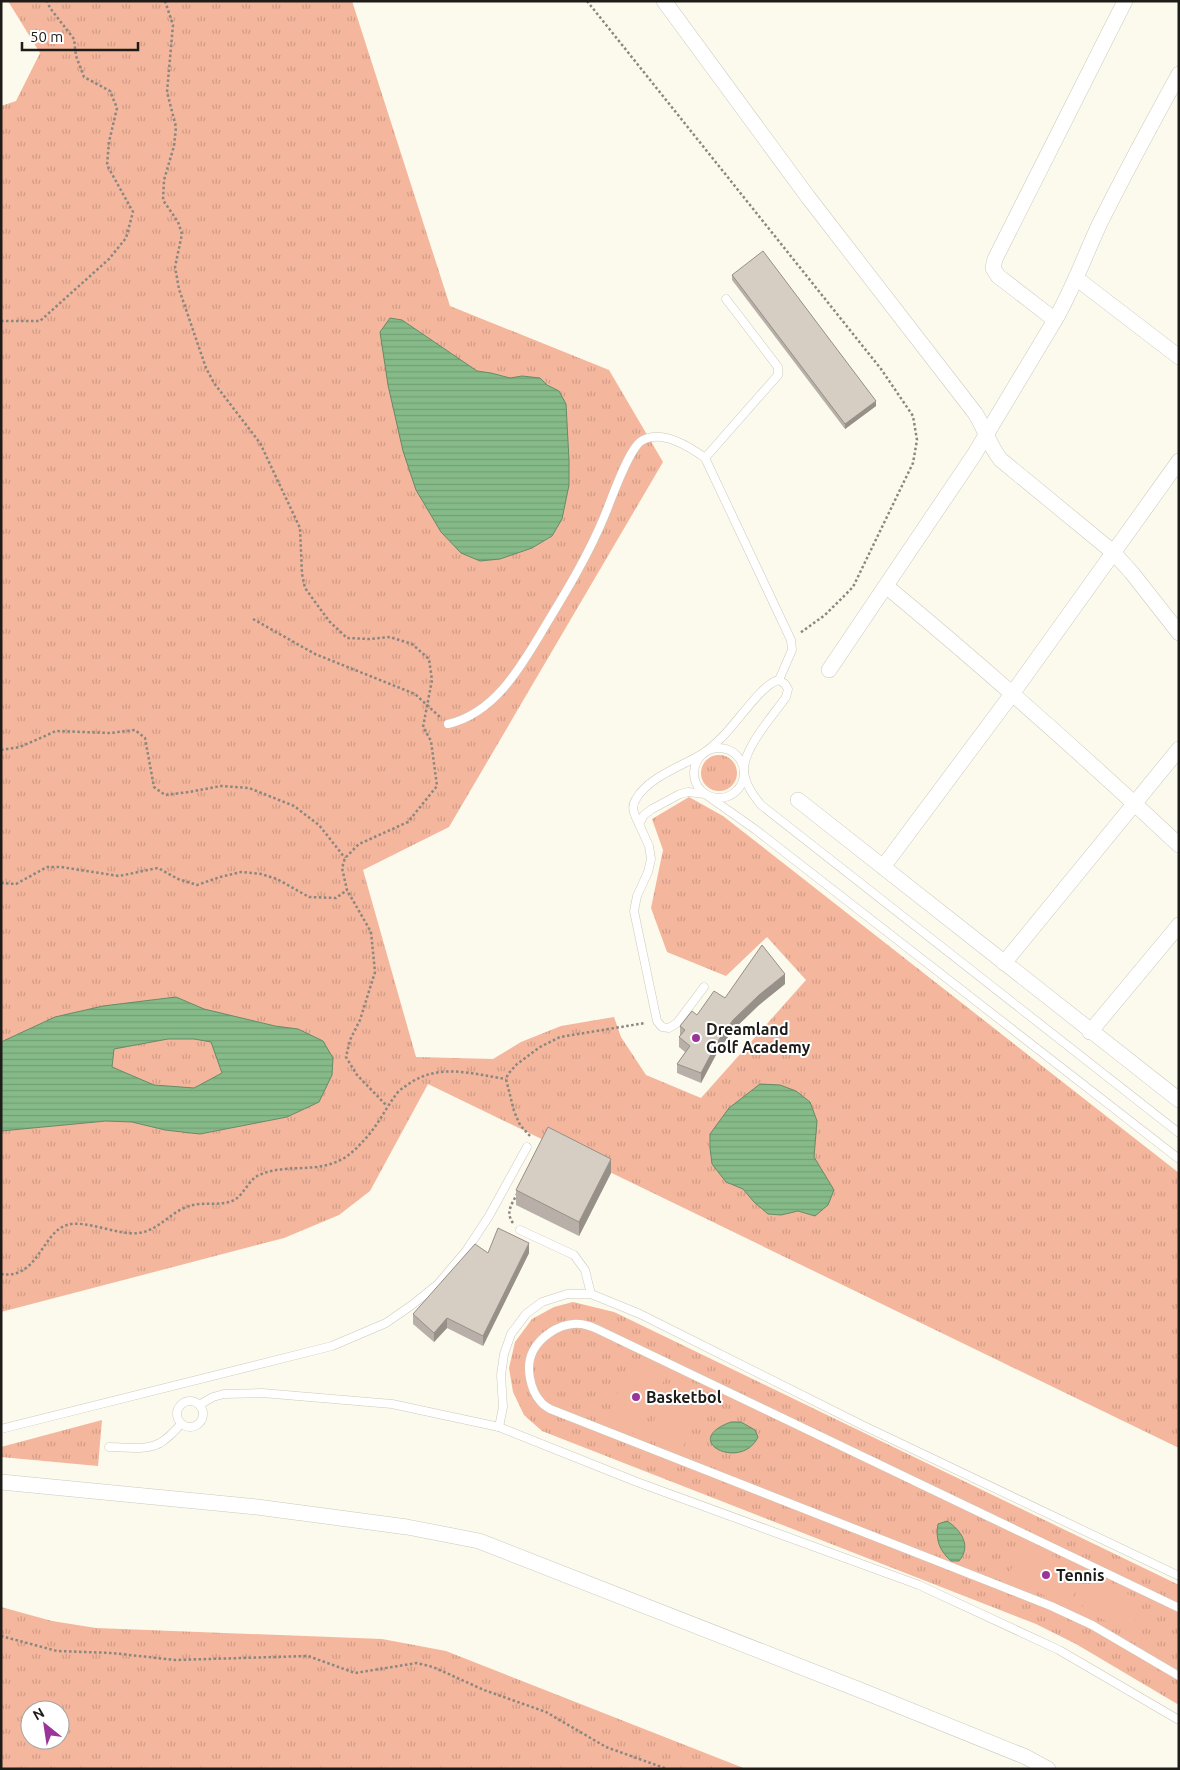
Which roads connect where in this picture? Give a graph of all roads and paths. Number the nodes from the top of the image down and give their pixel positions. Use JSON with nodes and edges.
{"nodes":[{"id":1,"x":47,"y":1,"type":"edge"},
{"id":2,"x":165,"y":1,"type":"edge"},
{"id":3,"x":587,"y":1,"type":"edge"},
{"id":4,"x":664,"y":1,"type":"edge"},
{"id":5,"x":1125,"y":1,"type":"edge"},
{"id":6,"x":1179,"y":74,"type":"edge"},
{"id":7,"x":1076,"y":278,"type":"junction"},
{"id":8,"x":726,"y":299,"type":"dead end"},
{"id":9,"x":1055,"y":320,"type":"junction"},
{"id":10,"x":1,"y":321,"type":"edge"},
{"id":11,"x":1179,"y":357,"type":"edge"},
{"id":12,"x":986,"y":434,"type":"junction"},
{"id":13,"x":705,"y":458,"type":"junction"},
{"id":14,"x":1179,"y":461,"type":"edge"},
{"id":15,"x":1113,"y":552,"type":"junction"},
{"id":16,"x":886,"y":586,"type":"junction"},
{"id":17,"x":253,"y":619,"type":"dead end"},
{"id":18,"x":1179,"y":633,"type":"edge"},
{"id":19,"x":791,"y":640,"type":"junction"},
{"id":20,"x":829,"y":670,"type":"dead end"},
{"id":21,"x":779,"y":680,"type":"junction"},
{"id":22,"x":1012,"y":694,"type":"junction"},
{"id":23,"x":427,"y":705,"type":"junction"},
{"id":24,"x":448,"y":724,"type":"joint"},
{"id":25,"x":1179,"y":748,"type":"edge"},
{"id":26,"x":1,"y":750,"type":"edge"},
{"id":27,"x":706,"y":752,"type":"junction"},
{"id":28,"x":744,"y":771,"type":"junction"},
{"id":29,"x":705,"y":794,"type":"junction"},
{"id":30,"x":798,"y":800,"type":"dead end"},
{"id":31,"x":1135,"y":804,"type":"junction"},
{"id":32,"x":639,"y":824,"type":"junction"},
{"id":33,"x":1179,"y":846,"type":"edge"},
{"id":34,"x":345,"y":858,"type":"junction"},
{"id":35,"x":883,"y":867,"type":"junction"},
{"id":36,"x":1,"y":883,"type":"edge"},
{"id":37,"x":347,"y":890,"type":"junction"},
{"id":38,"x":1179,"y":926,"type":"edge"},
{"id":39,"x":1004,"y":963,"type":"junction"},
{"id":40,"x":704,"y":987,"type":"dead end"},
{"id":41,"x":656,"y":1021,"type":"junction"},
{"id":42,"x":1090,"y":1032,"type":"junction"},
{"id":43,"x":506,"y":1079,"type":"junction"},
{"id":44,"x":1178,"y":1097,"type":"edge"},
{"id":45,"x":387,"y":1106,"type":"junction"},
{"id":46,"x":1179,"y":1133,"type":"edge"},
{"id":47,"x":534,"y":1139,"type":"dead end"},
{"id":48,"x":526,"y":1147,"type":"dead end"},
{"id":49,"x":1179,"y":1159,"type":"edge"},
{"id":50,"x":518,"y":1192,"type":"edge"},
{"id":51,"x":520,"y":1230,"type":"joint"},
{"id":52,"x":1,"y":1274,"type":"edge"},
{"id":53,"x":591,"y":1294,"type":"junction"},
{"id":54,"x":199,"y":1405,"type":"junction"},
{"id":55,"x":182,"y":1424,"type":"junction"},
{"id":56,"x":499,"y":1427,"type":"junction"},
{"id":57,"x":1,"y":1429,"type":"edge"},
{"id":58,"x":109,"y":1447,"type":"dead end"},
{"id":59,"x":1,"y":1482,"type":"edge"},
{"id":60,"x":1179,"y":1576,"type":"edge"},
{"id":61,"x":1179,"y":1608,"type":"edge"},
{"id":62,"x":1,"y":1636,"type":"edge"},
{"id":63,"x":1179,"y":1676,"type":"edge"},
{"id":64,"x":1179,"y":1720,"type":"edge"},
{"id":65,"x":667,"y":1769,"type":"edge"},
{"id":66,"x":1048,"y":1769,"type":"edge"}],
"edges":[{"from":1,"to":10,"type":"path"},
{"from":2,"to":23,"type":"path"},
{"from":3,"to":19,"type":"path"},
{"from":4,"to":12,"type":"street"},
{"from":5,"to":9,"type":"street"},
{"from":6,"to":7,"type":"street"},
{"from":7,"to":9,"type":"street"},
{"from":7,"to":11,"type":"street"},
{"from":8,"to":13,"type":"lane"},
{"from":9,"to":12,"type":"street"},
{"from":12,"to":15,"type":"street"},
{"from":12,"to":16,"type":"street"},
{"from":13,"to":19,"type":"lane"},
{"from":13,"to":24,"type":"lane"},
{"from":14,"to":15,"type":"street"},
{"from":15,"to":18,"type":"street"},
{"from":15,"to":22,"type":"street"},
{"from":16,"to":20,"type":"street"},
{"from":16,"to":22,"type":"street"},
{"from":17,"to":23,"type":"path"},
{"from":19,"to":21,"type":"lane"},
{"from":21,"to":27,"type":"lane"},
{"from":21,"to":28,"type":"lane"},
{"from":22,"to":31,"type":"street"},
{"from":22,"to":35,"type":"street"},
{"from":23,"to":24,"type":"path"},
{"from":23,"to":34,"type":"path"},
{"from":25,"to":31,"type":"street"},
{"from":26,"to":34,"type":"path"},
{"from":27,"to":28,"type":"lane"},
{"from":27,"to":29,"type":"lane"},
{"from":27,"to":32,"type":"lane"},
{"from":28,"to":29,"type":"lane"},
{"from":28,"to":46,"type":"lane"},
{"from":29,"to":32,"type":"lane"},
{"from":29,"to":49,"type":"lane"},
{"from":30,"to":35,"type":"street"},
{"from":31,"to":33,"type":"street"},
{"from":31,"to":39,"type":"street"},
{"from":32,"to":41,"type":"lane"},
{"from":34,"to":37,"type":"path"},
{"from":35,"to":39,"type":"street"},
{"from":36,"to":37,"type":"path"},
{"from":37,"to":45,"type":"path"},
{"from":38,"to":42,"type":"street"},
{"from":39,"to":42,"type":"street"},
{"from":40,"to":41,"type":"lane"},
{"from":41,"to":43,"type":"path"},
{"from":42,"to":44,"type":"street"},
{"from":43,"to":45,"type":"path"},
{"from":43,"to":47,"type":"path"},
{"from":45,"to":52,"type":"path"},
{"from":48,"to":57,"type":"lane"},
{"from":50,"to":51,"type":"path"},
{"from":51,"to":53,"type":"lane"},
{"from":53,"to":56,"type":"lane"},
{"from":53,"to":60,"type":"lane"},
{"from":54,"to":55,"type":"lane"},
{"from":54,"to":55,"type":"lane"},
{"from":54,"to":56,"type":"lane"},
{"from":55,"to":58,"type":"lane"},
{"from":56,"to":64,"type":"lane"},
{"from":59,"to":66,"type":"street"},
{"from":61,"to":63,"type":"lane"},
{"from":62,"to":65,"type":"path"}]}
